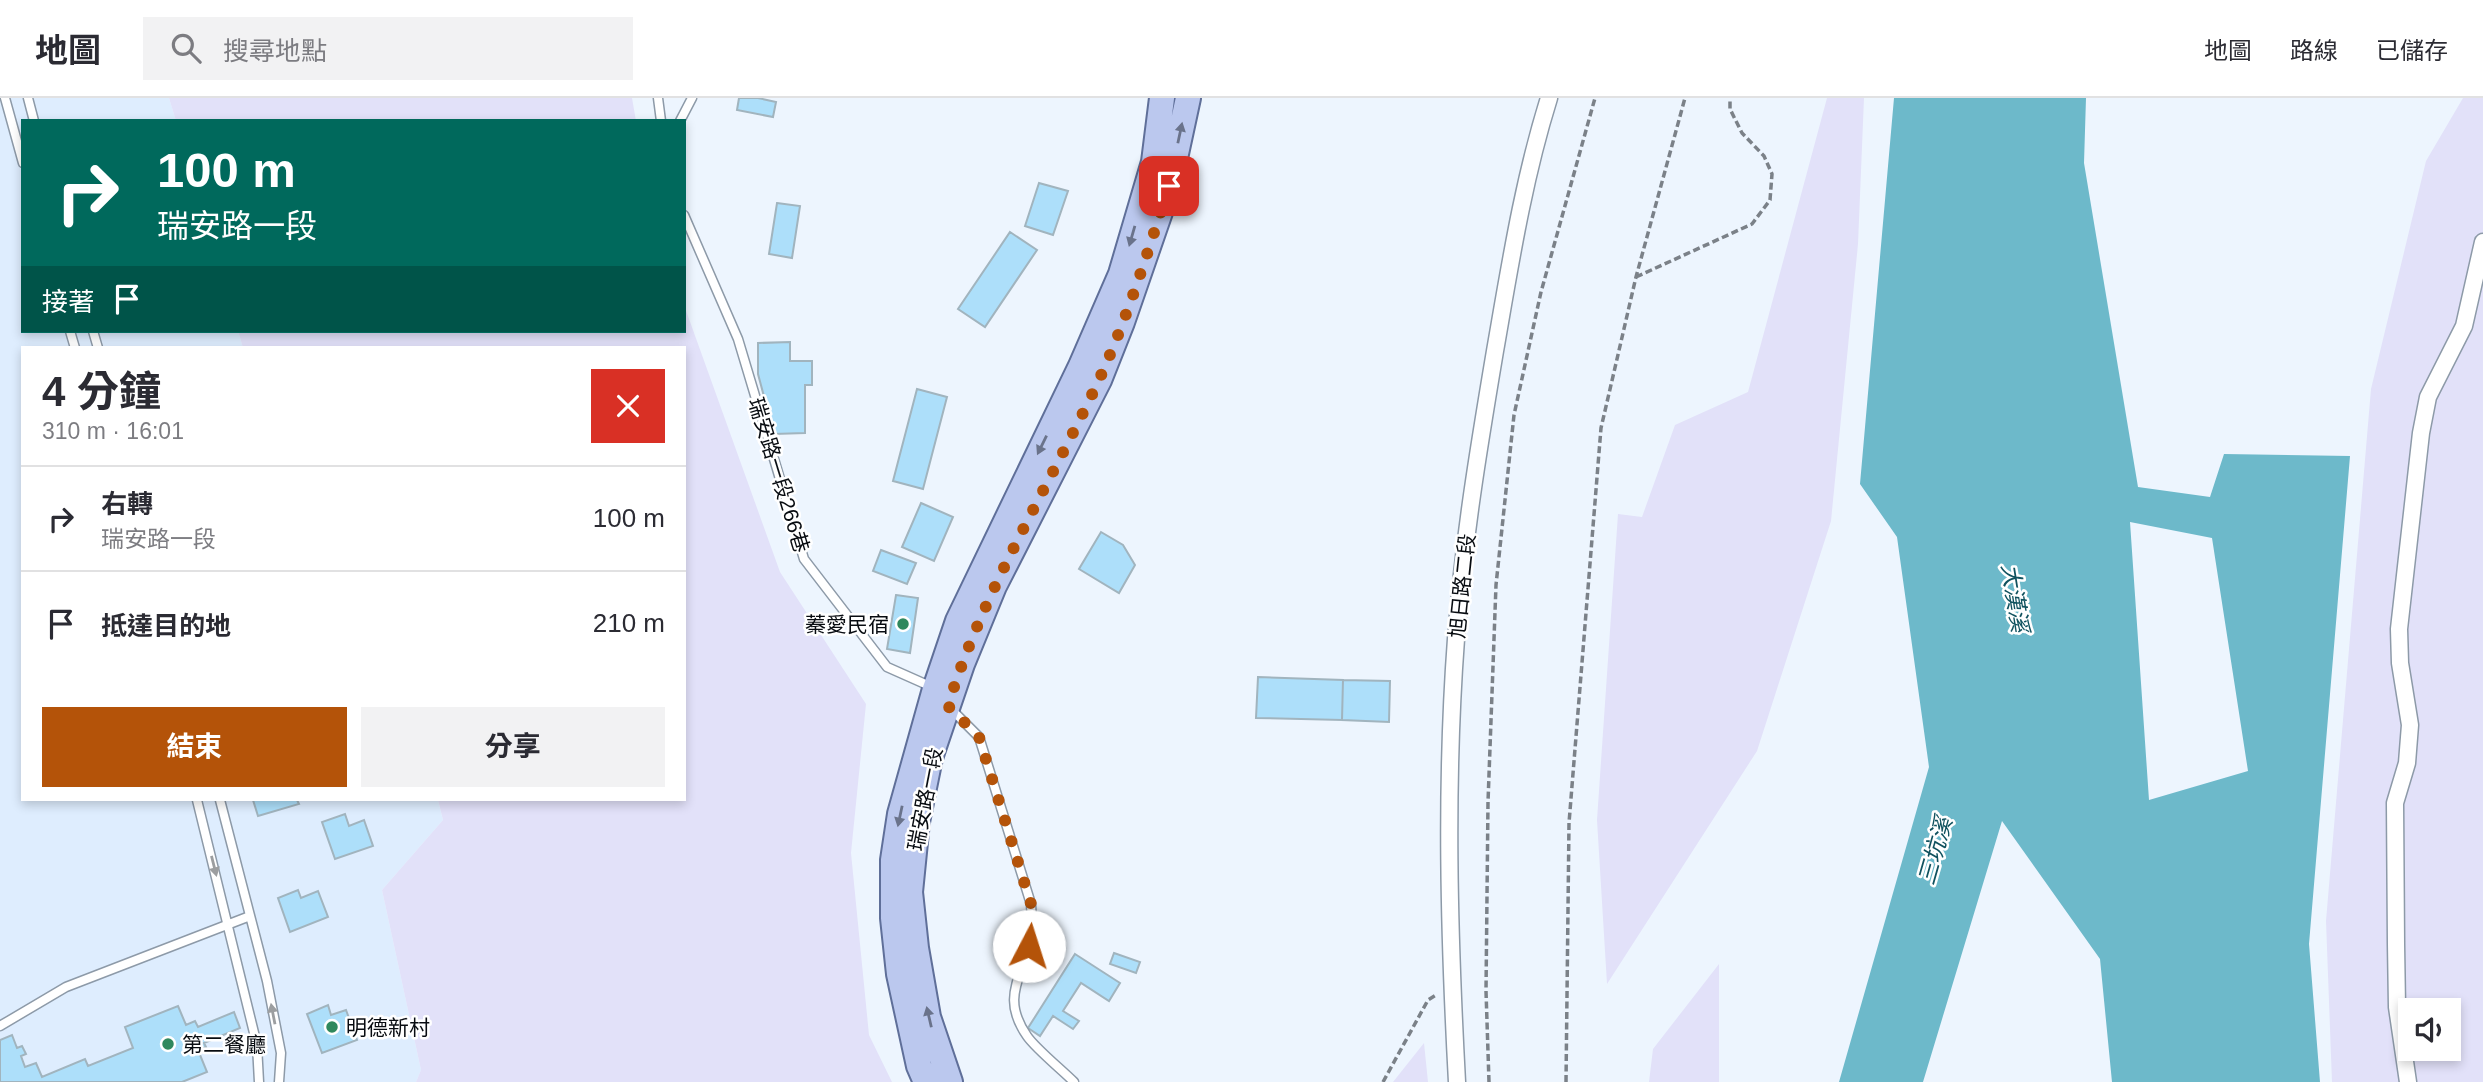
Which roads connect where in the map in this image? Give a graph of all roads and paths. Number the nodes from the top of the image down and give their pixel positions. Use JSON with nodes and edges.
{"nodes":[{"id":1,"x":5,"y":98,"type":"edge"},
{"id":2,"x":28,"y":98,"type":"edge"},
{"id":3,"x":658,"y":98,"type":"edge"},
{"id":4,"x":692,"y":98,"type":"edge"},
{"id":5,"x":1162,"y":98,"type":"edge"},
{"id":6,"x":1188,"y":98,"type":"edge"},
{"id":7,"x":1549,"y":98,"type":"edge"},
{"id":8,"x":1595,"y":98,"type":"edge"},
{"id":9,"x":1685,"y":98,"type":"edge"},
{"id":10,"x":1730,"y":98,"type":"edge"},
{"id":11,"x":33,"y":119,"type":"edge"},
{"id":12,"x":660,"y":119,"type":"edge"},
{"id":13,"x":681,"y":119,"type":"edge"},
{"id":14,"x":21,"y":156,"type":"edge"},
{"id":15,"x":686,"y":220,"type":"edge"},
{"id":16,"x":2483,"y":242,"type":"edge"},
{"id":17,"x":1636,"y":277,"type":"junction"},
{"id":18,"x":942,"y":698,"type":"junction"},
{"id":19,"x":197,"y":801,"type":"edge"},
{"id":20,"x":220,"y":801,"type":"edge"},
{"id":21,"x":250,"y":916,"type":"junction"},
{"id":22,"x":229,"y":925,"type":"junction"},
{"id":23,"x":1452,"y":985,"type":"junction"},
{"id":24,"x":0,"y":1026,"type":"edge"},
{"id":25,"x":259,"y":1082,"type":"edge"},
{"id":26,"x":279,"y":1082,"type":"edge"},
{"id":27,"x":926,"y":1082,"type":"edge"},
{"id":28,"x":950,"y":1082,"type":"edge"},
{"id":29,"x":1074,"y":1082,"type":"edge"},
{"id":30,"x":1383,"y":1082,"type":"edge"},
{"id":31,"x":1457,"y":1082,"type":"edge"},
{"id":32,"x":1489,"y":1082,"type":"edge"},
{"id":33,"x":1566,"y":1082,"type":"edge"},
{"id":34,"x":2408,"y":1082,"type":"edge"}],
"edges":[{"from":1,"to":14,"type":"lane"},
{"from":2,"to":11,"type":"lane"},
{"from":3,"to":12,"type":"lane"},
{"from":4,"to":13,"type":"lane"},
{"from":5,"to":18,"type":"main road","name":"瑞安路一段","one_way":true},
{"from":18,"to":6,"type":"main road","name":"瑞安路一段","one_way":true},
{"from":7,"to":23,"type":"street","name":"旭日路二段"},
{"from":8,"to":32,"type":"path"},
{"from":9,"to":17,"type":"path"},
{"from":10,"to":17,"type":"path"},
{"from":15,"to":18,"type":"lane","name":"瑞安路一段266巷"},
{"from":16,"to":34,"type":"street"},
{"from":17,"to":33,"type":"path"},
{"from":18,"to":27,"type":"main road","name":"瑞安路一段","one_way":true},
{"from":28,"to":18,"type":"main road","name":"瑞安路一段","one_way":true},
{"from":18,"to":29,"type":"lane"},
{"from":19,"to":22,"type":"lane","one_way":true},
{"from":20,"to":21,"type":"lane"},
{"from":21,"to":22,"type":"lane"},
{"from":26,"to":21,"type":"lane","one_way":true},
{"from":22,"to":24,"type":"lane"},
{"from":22,"to":25,"type":"lane"},
{"from":23,"to":30,"type":"path"},
{"from":23,"to":31,"type":"street","name":"旭日路二段"}]}
